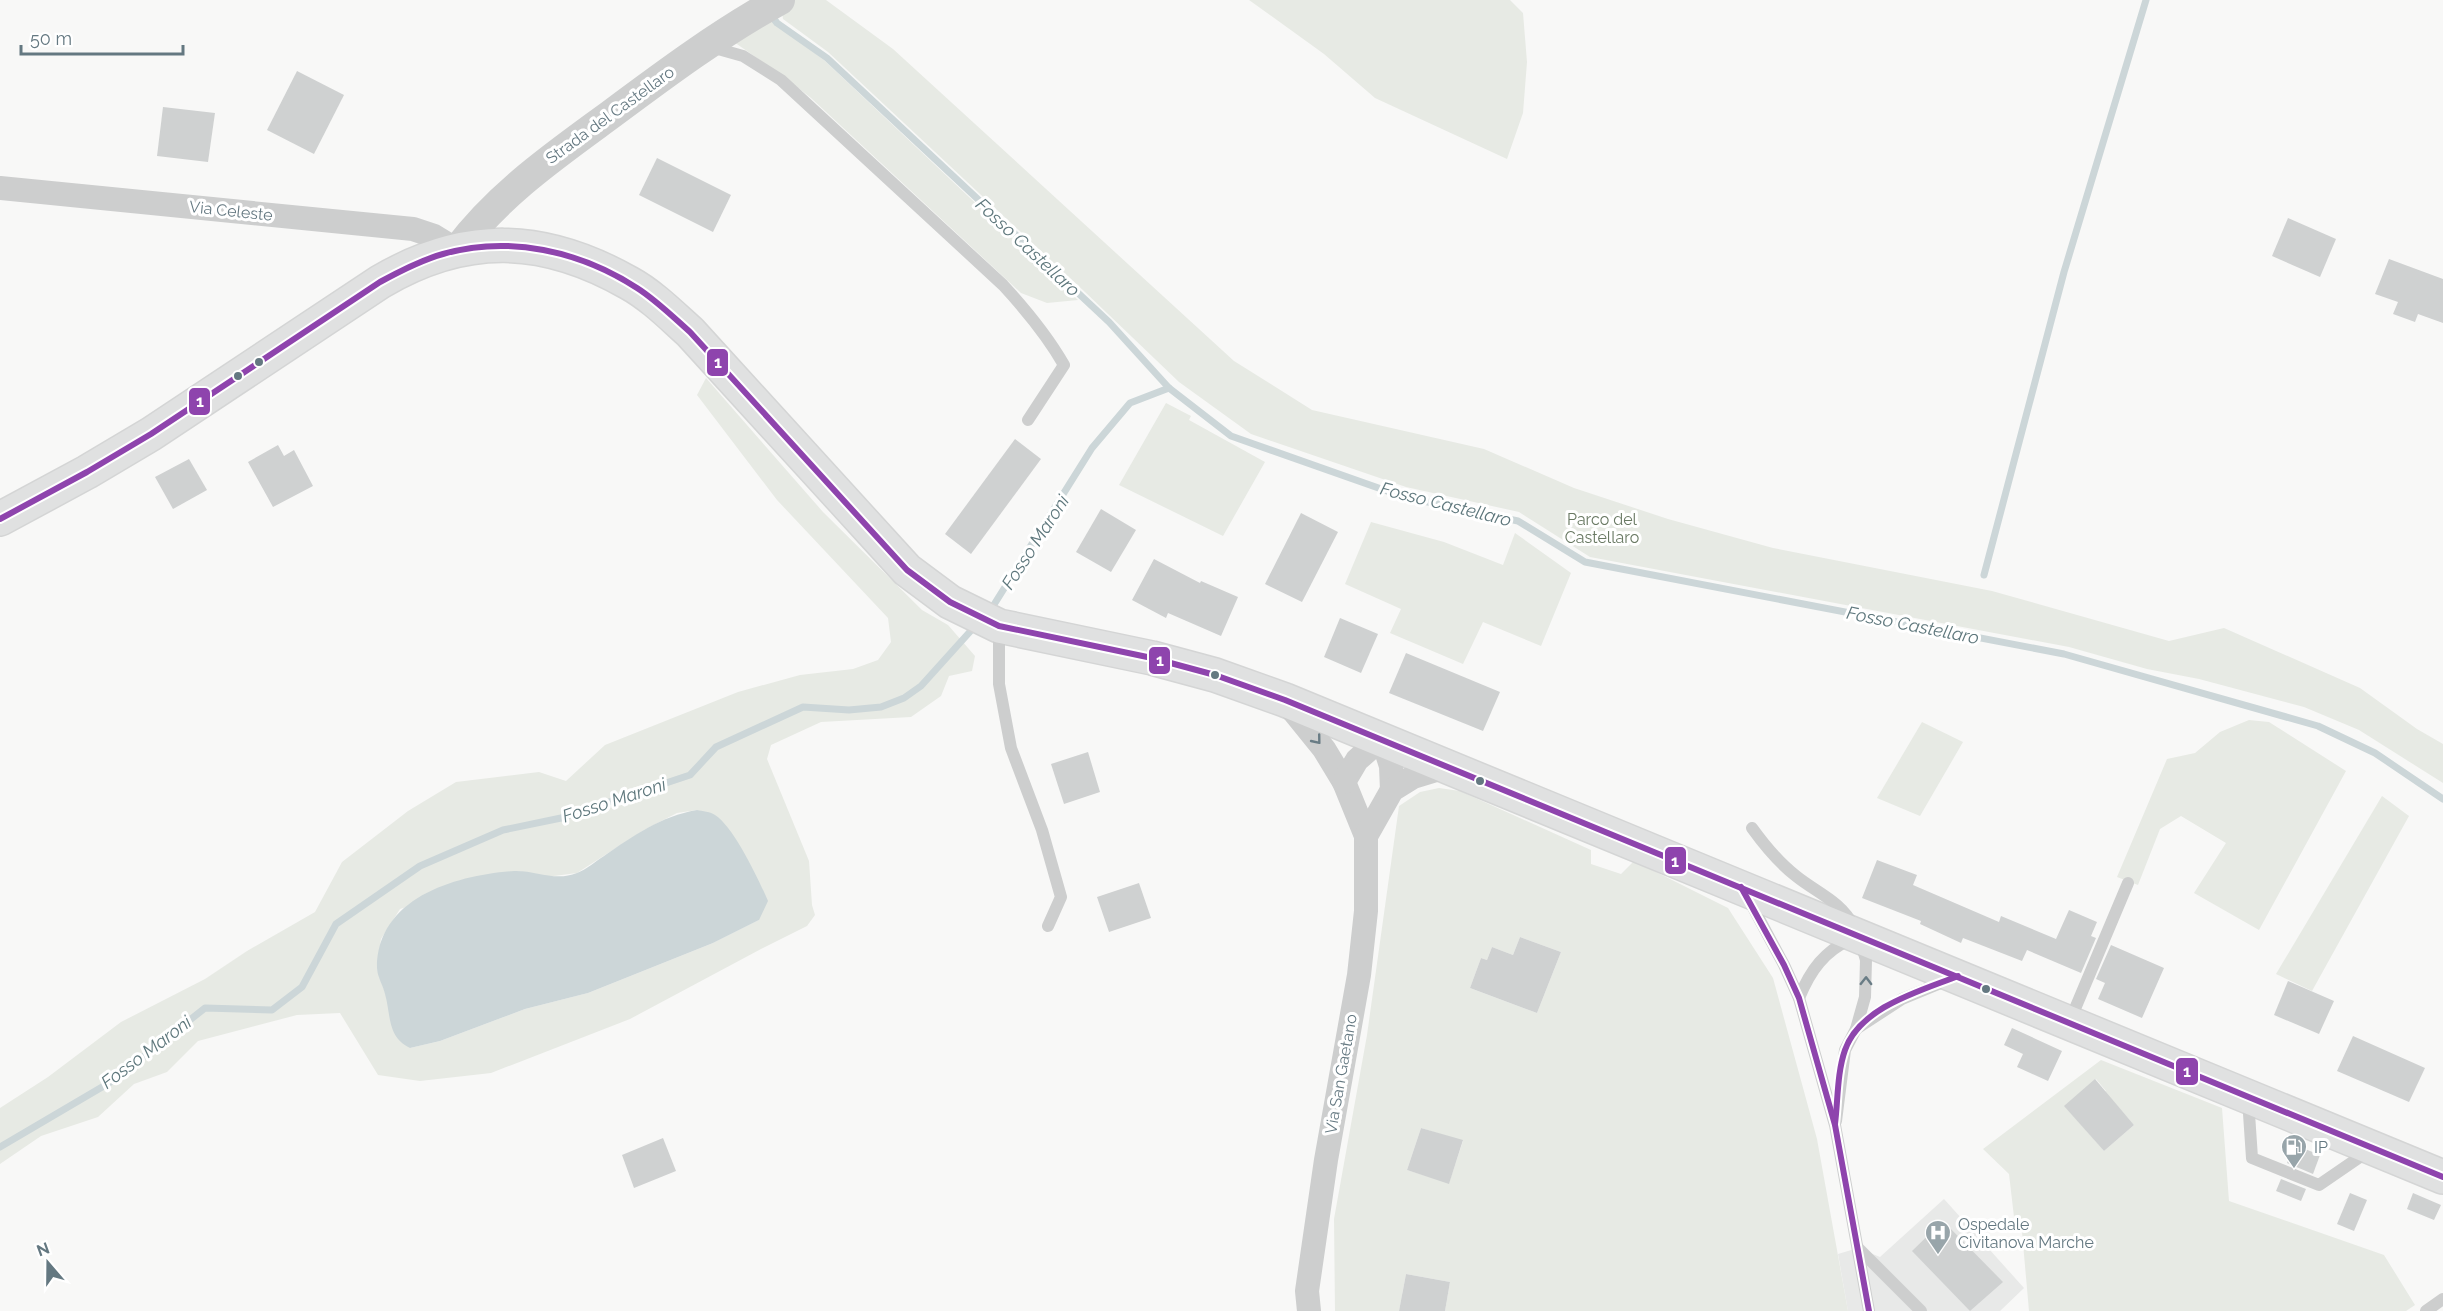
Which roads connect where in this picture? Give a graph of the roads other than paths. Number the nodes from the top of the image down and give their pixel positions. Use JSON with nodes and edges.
{"nodes":[{"id":1,"x":780,"y":0,"type":"edge"},
{"id":2,"x":704,"y":45,"type":"junction"},
{"id":3,"x":0,"y":188,"type":"edge"},
{"id":4,"x":457,"y":250,"type":"junction"},
{"id":5,"x":1028,"y":420,"type":"dead end"},
{"id":6,"x":0,"y":519,"type":"edge"},
{"id":7,"x":999,"y":627,"type":"junction"},
{"id":8,"x":1285,"y":700,"type":"junction"},
{"id":9,"x":1382,"y":738,"type":"junction"},
{"id":10,"x":1449,"y":766,"type":"junction"},
{"id":11,"x":1344,"y":782,"type":"junction"},
{"id":12,"x":1392,"y":790,"type":"junction"},
{"id":13,"x":1752,"y":828,"type":"dead end"},
{"id":14,"x":1366,"y":836,"type":"junction"},
{"id":15,"x":2128,"y":883,"type":"dead end"},
{"id":16,"x":1741,"y":887,"type":"junction"},
{"id":17,"x":1048,"y":926,"type":"dead end"},
{"id":18,"x":1857,"y":934,"type":"junction"},
{"id":19,"x":1958,"y":976,"type":"junction"},
{"id":20,"x":1798,"y":998,"type":"junction"},
{"id":21,"x":2069,"y":1023,"type":"junction"},
{"id":22,"x":1856,"y":1029,"type":"junction"},
{"id":23,"x":2248,"y":1097,"type":"junction"},
{"id":24,"x":1835,"y":1125,"type":"junction"},
{"id":25,"x":2372,"y":1148,"type":"junction"},
{"id":26,"x":2443,"y":1177,"type":"edge"},
{"id":27,"x":1858,"y":1248,"type":"junction"},
{"id":28,"x":2443,"y":1299,"type":"edge"},
{"id":29,"x":1309,"y":1311,"type":"edge"},
{"id":30,"x":1869,"y":1311,"type":"edge"},
{"id":31,"x":1921,"y":1311,"type":"edge"},
{"id":32,"x":2426,"y":1311,"type":"edge"}],
"edges":[{"from":1,"to":2,"type":"street","name":"Strada del Castellaro"},
{"from":2,"to":4,"type":"street","name":"Strada del Castellaro"},
{"from":2,"to":5,"type":"lane"},
{"from":3,"to":4,"type":"street","name":"Via Celeste"},
{"from":4,"to":6,"type":"main road"},
{"from":4,"to":7,"type":"main road"},
{"from":7,"to":8,"type":"main road"},
{"from":7,"to":17,"type":"lane"},
{"from":8,"to":9,"type":"main road"},
{"from":8,"to":11,"type":"street","name":"Via San Gaetano","one_way":true},
{"from":9,"to":10,"type":"main road"},
{"from":9,"to":11,"type":"street"},
{"from":9,"to":12,"type":"street"},
{"from":10,"to":12,"type":"street"},
{"from":10,"to":16,"type":"main road"},
{"from":11,"to":14,"type":"street","name":"Via San Gaetano"},
{"from":12,"to":14,"type":"street","name":"Via San Gaetano"},
{"from":13,"to":18,"type":"lane"},
{"from":14,"to":29,"type":"street","name":"Via San Gaetano"},
{"from":15,"to":21,"type":"lane"},
{"from":16,"to":18,"type":"main road"},
{"from":16,"to":20,"type":"lane"},
{"from":18,"to":19,"type":"main road"},
{"from":18,"to":20,"type":"lane"},
{"from":22,"to":18,"type":"lane","one_way":true},
{"from":19,"to":21,"type":"main road"},
{"from":19,"to":22,"type":"lane"},
{"from":20,"to":24,"type":"lane"},
{"from":21,"to":23,"type":"main road"},
{"from":22,"to":24,"type":"lane"},
{"from":23,"to":25,"type":"main road"},
{"from":23,"to":25,"type":"lane"},
{"from":24,"to":27,"type":"lane"},
{"from":25,"to":26,"type":"main road"},
{"from":27,"to":30,"type":"lane"},
{"from":27,"to":31,"type":"lane"},
{"from":28,"to":32,"type":"lane"}]}
